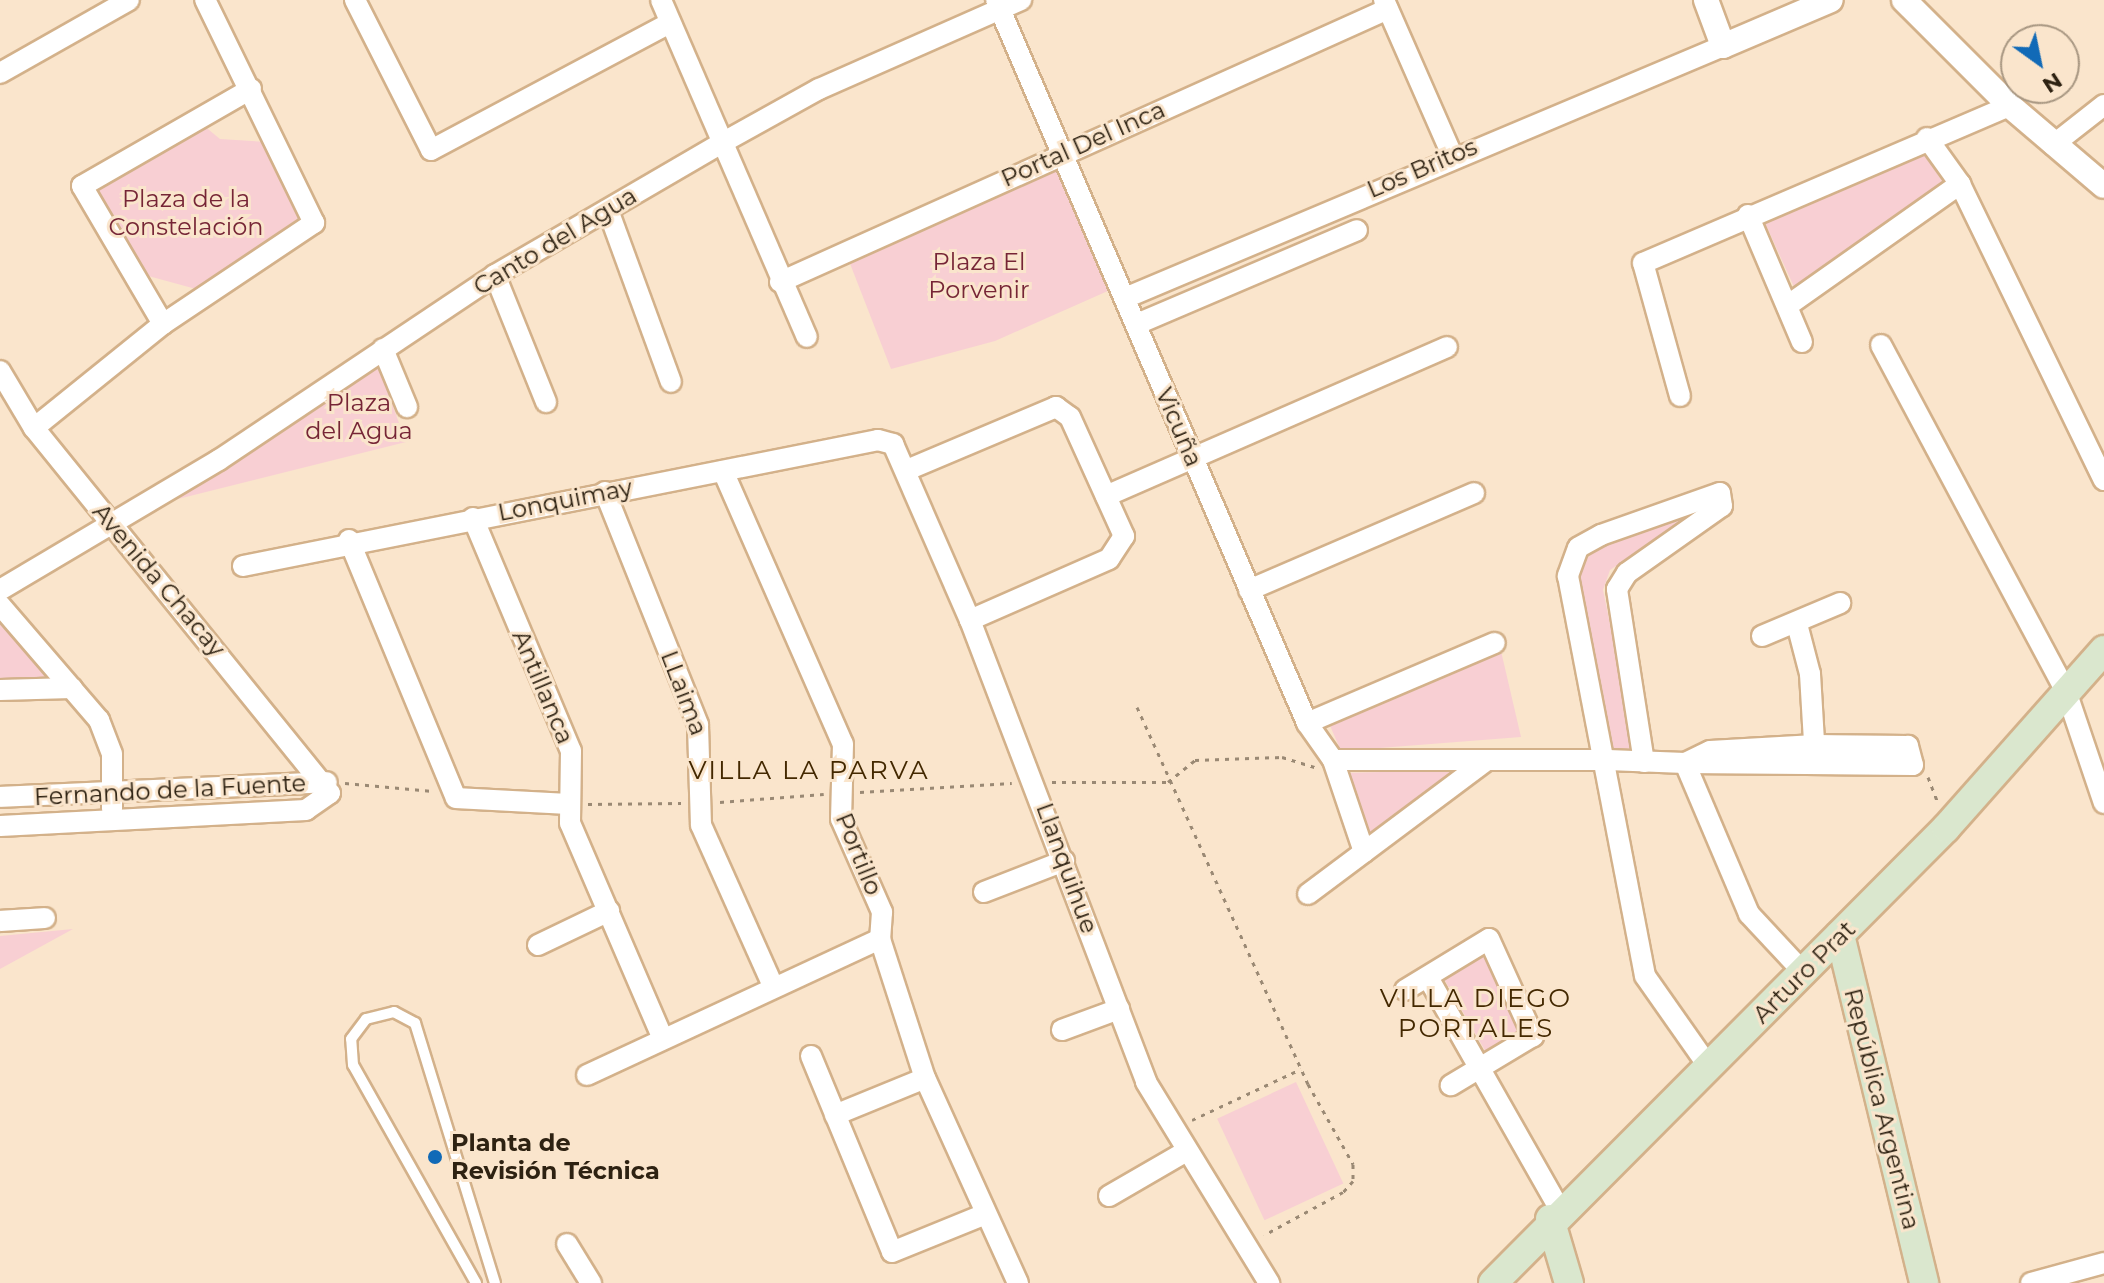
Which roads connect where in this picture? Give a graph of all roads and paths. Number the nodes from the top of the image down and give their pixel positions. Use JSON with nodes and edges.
{"nodes":[{"id":1,"x":129,"y":0,"type":"edge"},
{"id":2,"x":205,"y":0,"type":"edge"},
{"id":3,"x":355,"y":0,"type":"edge"},
{"id":4,"x":1021,"y":0,"type":"edge"},
{"id":5,"x":1706,"y":0,"type":"edge"},
{"id":6,"x":1831,"y":0,"type":"edge"},
{"id":7,"x":1904,"y":0,"type":"edge"},
{"id":8,"x":663,"y":1,"type":"edge"},
{"id":9,"x":998,"y":4,"type":"edge"},
{"id":10,"x":1386,"y":4,"type":"edge"},
{"id":11,"x":670,"y":23,"type":"junction"},
{"id":12,"x":1723,"y":46,"type":"junction"},
{"id":13,"x":0,"y":73,"type":"edge"},
{"id":14,"x":251,"y":89,"type":"junction"},
{"id":15,"x":2104,"y":105,"type":"edge"},
{"id":16,"x":2010,"y":106,"type":"junction"},
{"id":17,"x":1927,"y":138,"type":"junction"},
{"id":18,"x":720,"y":144,"type":"junction"},
{"id":19,"x":2053,"y":145,"type":"junction"},
{"id":20,"x":1062,"y":152,"type":"junction"},
{"id":21,"x":1452,"y":155,"type":"junction"},
{"id":22,"x":1960,"y":184,"type":"junction"},
{"id":23,"x":2104,"y":186,"type":"edge"},
{"id":24,"x":608,"y":210,"type":"junction"},
{"id":25,"x":1748,"y":215,"type":"junction"},
{"id":26,"x":1357,"y":230,"type":"dead end"},
{"id":27,"x":495,"y":275,"type":"junction"},
{"id":28,"x":780,"y":282,"type":"junction"},
{"id":29,"x":1125,"y":298,"type":"junction"},
{"id":30,"x":1787,"y":306,"type":"junction"},
{"id":31,"x":163,"y":324,"type":"junction"},
{"id":32,"x":1137,"y":324,"type":"junction"},
{"id":33,"x":807,"y":337,"type":"dead end"},
{"id":34,"x":1802,"y":342,"type":"dead end"},
{"id":35,"x":1881,"y":345,"type":"dead end"},
{"id":36,"x":1447,"y":347,"type":"dead end"},
{"id":37,"x":383,"y":349,"type":"junction"},
{"id":38,"x":0,"y":371,"type":"edge"},
{"id":39,"x":671,"y":382,"type":"dead end"},
{"id":40,"x":1680,"y":396,"type":"dead end"},
{"id":41,"x":546,"y":402,"type":"dead end"},
{"id":42,"x":407,"y":407,"type":"dead end"},
{"id":43,"x":34,"y":428,"type":"junction"},
{"id":44,"x":889,"y":442,"type":"joint"},
{"id":45,"x":1192,"y":457,"type":"junction"},
{"id":46,"x":907,"y":470,"type":"junction"},
{"id":47,"x":723,"y":471,"type":"junction"},
{"id":48,"x":2104,"y":480,"type":"edge"},
{"id":49,"x":605,"y":492,"type":"junction"},
{"id":50,"x":1474,"y":493,"type":"dead end"},
{"id":51,"x":1106,"y":496,"type":"junction"},
{"id":52,"x":473,"y":518,"type":"junction"},
{"id":53,"x":111,"y":522,"type":"junction"},
{"id":54,"x":349,"y":540,"type":"junction"},
{"id":55,"x":243,"y":566,"type":"dead end"},
{"id":56,"x":0,"y":590,"type":"edge"},
{"id":57,"x":1249,"y":590,"type":"junction"},
{"id":58,"x":1840,"y":603,"type":"dead end"},
{"id":59,"x":0,"y":605,"type":"edge"},
{"id":60,"x":970,"y":620,"type":"junction"},
{"id":61,"x":1797,"y":624,"type":"junction"},
{"id":62,"x":1762,"y":636,"type":"dead end"},
{"id":63,"x":1495,"y":643,"type":"dead end"},
{"id":64,"x":2104,"y":650,"type":"edge"},
{"id":65,"x":72,"y":688,"type":"junction"},
{"id":66,"x":0,"y":690,"type":"edge"},
{"id":67,"x":2067,"y":694,"type":"junction"},
{"id":68,"x":1137,"y":707,"type":"dead end"},
{"id":69,"x":1307,"y":723,"type":"junction"},
{"id":70,"x":1815,"y":755,"type":"junction"},
{"id":71,"x":1911,"y":755,"type":"joint"},
{"id":72,"x":1608,"y":760,"type":"junction"},
{"id":73,"x":1486,"y":761,"type":"junction"},
{"id":74,"x":1644,"y":762,"type":"junction"},
{"id":75,"x":1685,"y":763,"type":"junction"},
{"id":76,"x":1335,"y":767,"type":"junction"},
{"id":77,"x":327,"y":782,"type":"junction"},
{"id":78,"x":1035,"y":782,"type":"junction"},
{"id":79,"x":1168,"y":782,"type":"junction"},
{"id":80,"x":836,"y":793,"type":"junction"},
{"id":81,"x":113,"y":795,"type":"junction"},
{"id":82,"x":0,"y":797,"type":"edge"},
{"id":83,"x":456,"y":798,"type":"junction"},
{"id":84,"x":699,"y":803,"type":"junction"},
{"id":85,"x":2104,"y":803,"type":"edge"},
{"id":86,"x":568,"y":804,"type":"junction"},
{"id":87,"x":112,"y":821,"type":"junction"},
{"id":88,"x":0,"y":826,"type":"edge"},
{"id":89,"x":1946,"y":828,"type":"junction"},
{"id":90,"x":1364,"y":852,"type":"junction"},
{"id":91,"x":1064,"y":861,"type":"junction"},
{"id":92,"x":984,"y":892,"type":"dead end"},
{"id":93,"x":1308,"y":894,"type":"dead end"},
{"id":94,"x":609,"y":911,"type":"junction"},
{"id":95,"x":45,"y":918,"type":"dead end"},
{"id":96,"x":0,"y":921,"type":"edge"},
{"id":97,"x":1840,"y":935,"type":"junction"},
{"id":98,"x":880,"y":939,"type":"junction"},
{"id":99,"x":538,"y":945,"type":"dead end"},
{"id":100,"x":1804,"y":973,"type":"junction"},
{"id":101,"x":1430,"y":981,"type":"junction"},
{"id":102,"x":773,"y":986,"type":"junction"},
{"id":103,"x":1405,"y":990,"type":"dead end"},
{"id":104,"x":1119,"y":1009,"type":"junction"},
{"id":105,"x":1062,"y":1030,"type":"dead end"},
{"id":106,"x":662,"y":1037,"type":"junction"},
{"id":107,"x":811,"y":1056,"type":"dead end"},
{"id":108,"x":1709,"y":1067,"type":"junction"},
{"id":109,"x":1302,"y":1069,"type":"junction"},
{"id":110,"x":1482,"y":1072,"type":"junction"},
{"id":111,"x":587,"y":1075,"type":"dead end"},
{"id":112,"x":925,"y":1078,"type":"junction"},
{"id":113,"x":1451,"y":1085,"type":"dead end"},
{"id":114,"x":835,"y":1115,"type":"junction"},
{"id":115,"x":1171,"y":1131,"type":"junction"},
{"id":116,"x":1185,"y":1152,"type":"junction"},
{"id":117,"x":1109,"y":1196,"type":"dead end"},
{"id":118,"x":983,"y":1215,"type":"junction"},
{"id":119,"x":1555,"y":1215,"type":"junction"},
{"id":120,"x":567,"y":1244,"type":"dead end"},
{"id":121,"x":1245,"y":1246,"type":"junction"},
{"id":122,"x":2104,"y":1263,"type":"edge"},
{"id":123,"x":1264,"y":1281,"type":"edge"},
{"id":124,"x":476,"y":1283,"type":"edge"},
{"id":125,"x":495,"y":1283,"type":"edge"},
{"id":126,"x":591,"y":1283,"type":"edge"},
{"id":127,"x":1018,"y":1283,"type":"edge"},
{"id":128,"x":1493,"y":1283,"type":"edge"},
{"id":129,"x":1569,"y":1283,"type":"edge"},
{"id":130,"x":1924,"y":1283,"type":"edge"},
{"id":131,"x":2031,"y":1283,"type":"edge"}],
"edges":[{"from":1,"to":13,"type":"street"},
{"from":2,"to":14,"type":"street"},
{"from":3,"to":11,"type":"street"},
{"from":4,"to":9,"type":"street","name":"Canto del Agua"},
{"from":5,"to":12,"type":"street"},
{"from":6,"to":12,"type":"street"},
{"from":7,"to":16,"type":"street"},
{"from":8,"to":11,"type":"street"},
{"from":9,"to":18,"type":"street","name":"Canto del Agua"},
{"from":9,"to":20,"type":"street","name":"Vicuña"},
{"from":10,"to":20,"type":"street","name":"Portal Del Inca"},
{"from":10,"to":21,"type":"street"},
{"from":11,"to":18,"type":"street"},
{"from":12,"to":21,"type":"street","name":"Los Britos"},
{"from":14,"to":31,"type":"street"},
{"from":14,"to":31,"type":"street"},
{"from":15,"to":19,"type":"street"},
{"from":16,"to":17,"type":"street"},
{"from":16,"to":19,"type":"street"},
{"from":17,"to":22,"type":"street"},
{"from":17,"to":25,"type":"street"},
{"from":18,"to":24,"type":"street","name":"Canto del Agua"},
{"from":18,"to":28,"type":"street"},
{"from":19,"to":23,"type":"street"},
{"from":20,"to":28,"type":"street","name":"Portal Del Inca"},
{"from":20,"to":29,"type":"street","name":"Vicuña"},
{"from":21,"to":29,"type":"street","name":"Los Britos"},
{"from":22,"to":30,"type":"street"},
{"from":22,"to":48,"type":"street"},
{"from":24,"to":27,"type":"street","name":"Canto del Agua"},
{"from":24,"to":39,"type":"street"},
{"from":25,"to":30,"type":"street"},
{"from":25,"to":40,"type":"street"},
{"from":26,"to":32,"type":"street"},
{"from":27,"to":37,"type":"street","name":"Canto del Agua"},
{"from":27,"to":41,"type":"street"},
{"from":28,"to":33,"type":"street"},
{"from":29,"to":32,"type":"street","name":"Vicuña"},
{"from":30,"to":34,"type":"street"},
{"from":31,"to":43,"type":"street"},
{"from":32,"to":45,"type":"street","name":"Vicuña"},
{"from":35,"to":67,"type":"street"},
{"from":36,"to":45,"type":"street"},
{"from":37,"to":42,"type":"street"},
{"from":37,"to":53,"type":"street","name":"Canto del Agua"},
{"from":38,"to":43,"type":"street","name":"Avenida Chacay"},
{"from":43,"to":53,"type":"street","name":"Avenida Chacay"},
{"from":44,"to":46,"type":"street","name":"Llanquihue"},
{"from":44,"to":47,"type":"street","name":"Lonquimay"},
{"from":45,"to":51,"type":"street"},
{"from":45,"to":57,"type":"street","name":"Vicuña"},
{"from":46,"to":51,"type":"street"},
{"from":46,"to":60,"type":"street","name":"Llanquihue"},
{"from":47,"to":49,"type":"street","name":"Lonquimay"},
{"from":47,"to":80,"type":"street","name":"Portillo"},
{"from":49,"to":52,"type":"street","name":"Lonquimay"},
{"from":49,"to":84,"type":"street","name":"LLaima"},
{"from":50,"to":57,"type":"street"},
{"from":51,"to":60,"type":"street"},
{"from":52,"to":54,"type":"street","name":"Lonquimay"},
{"from":52,"to":86,"type":"street","name":"Antillanca"},
{"from":53,"to":56,"type":"street","name":"Canto del Agua"},
{"from":53,"to":77,"type":"street","name":"Avenida Chacay"},
{"from":54,"to":55,"type":"street","name":"Lonquimay"},
{"from":54,"to":83,"type":"street"},
{"from":57,"to":69,"type":"street","name":"Vicuña"},
{"from":58,"to":61,"type":"street"},
{"from":59,"to":65,"type":"street"},
{"from":60,"to":78,"type":"street","name":"Llanquihue"},
{"from":61,"to":62,"type":"street"},
{"from":61,"to":70,"type":"street"},
{"from":63,"to":69,"type":"street"},
{"from":64,"to":67,"type":"main road","name":"Arturo Prat"},
{"from":65,"to":66,"type":"street"},
{"from":65,"to":81,"type":"street"},
{"from":67,"to":85,"type":"street"},
{"from":67,"to":89,"type":"main road","name":"Arturo Prat"},
{"from":68,"to":79,"type":"path"},
{"from":69,"to":76,"type":"street","name":"Vicuña"},
{"from":70,"to":71,"type":"street"},
{"from":70,"to":75,"type":"street"},
{"from":71,"to":89,"type":"path"},
{"from":72,"to":73,"type":"street"},
{"from":72,"to":74,"type":"street"},
{"from":72,"to":74,"type":"street"},
{"from":72,"to":108,"type":"street"},
{"from":73,"to":76,"type":"street"},
{"from":73,"to":90,"type":"street"},
{"from":74,"to":75,"type":"street"},
{"from":75,"to":100,"type":"street"},
{"from":76,"to":79,"type":"path"},
{"from":76,"to":90,"type":"street","name":"Vicuña"},
{"from":77,"to":81,"type":"street","name":"Fernando de la Fuente"},
{"from":77,"to":83,"type":"path"},
{"from":77,"to":87,"type":"street","name":"Fernando de la Fuente"},
{"from":78,"to":79,"type":"path"},
{"from":78,"to":80,"type":"path"},
{"from":78,"to":91,"type":"street","name":"Llanquihue"},
{"from":79,"to":109,"type":"path"},
{"from":80,"to":84,"type":"path"},
{"from":80,"to":98,"type":"street","name":"Portillo"},
{"from":81,"to":82,"type":"street","name":"Fernando de la Fuente"},
{"from":81,"to":87,"type":"street"},
{"from":83,"to":86,"type":"street"},
{"from":84,"to":86,"type":"path"},
{"from":84,"to":102,"type":"street","name":"LLaima"},
{"from":86,"to":94,"type":"street","name":"Antillanca"},
{"from":87,"to":88,"type":"street","name":"Fernando de la Fuente"},
{"from":89,"to":97,"type":"main road","name":"Arturo Prat"},
{"from":90,"to":93,"type":"street"},
{"from":91,"to":92,"type":"street"},
{"from":91,"to":104,"type":"street","name":"Llanquihue"},
{"from":94,"to":99,"type":"street"},
{"from":94,"to":106,"type":"street","name":"Antillanca"},
{"from":95,"to":96,"type":"street"},
{"from":97,"to":100,"type":"main road","name":"Arturo Prat"},
{"from":97,"to":130,"type":"main road","name":"República Argentina"},
{"from":98,"to":102,"type":"street"},
{"from":98,"to":112,"type":"street","name":"Portillo"},
{"from":100,"to":108,"type":"main road","name":"Arturo Prat"},
{"from":101,"to":103,"type":"street"},
{"from":101,"to":110,"type":"street"},
{"from":101,"to":110,"type":"street"},
{"from":102,"to":106,"type":"street"},
{"from":104,"to":105,"type":"street"},
{"from":104,"to":115,"type":"street","name":"Llanquihue"},
{"from":106,"to":111,"type":"street"},
{"from":107,"to":114,"type":"street"},
{"from":108,"to":119,"type":"main road","name":"Arturo Prat"},
{"from":109,"to":115,"type":"path"},
{"from":109,"to":121,"type":"path"},
{"from":110,"to":113,"type":"street"},
{"from":110,"to":119,"type":"street"},
{"from":112,"to":114,"type":"street"},
{"from":112,"to":118,"type":"street","name":"Portillo"},
{"from":114,"to":118,"type":"street"},
{"from":115,"to":116,"type":"street","name":"Llanquihue"},
{"from":116,"to":117,"type":"street"},
{"from":116,"to":121,"type":"street","name":"Llanquihue"},
{"from":118,"to":127,"type":"street","name":"Portillo"},
{"from":119,"to":128,"type":"main road","name":"Arturo Prat"},
{"from":119,"to":129,"type":"main road"},
{"from":120,"to":126,"type":"street"},
{"from":121,"to":123,"type":"street","name":"Llanquihue"},
{"from":122,"to":131,"type":"street"},
{"from":124,"to":125,"type":"lane"}]}
